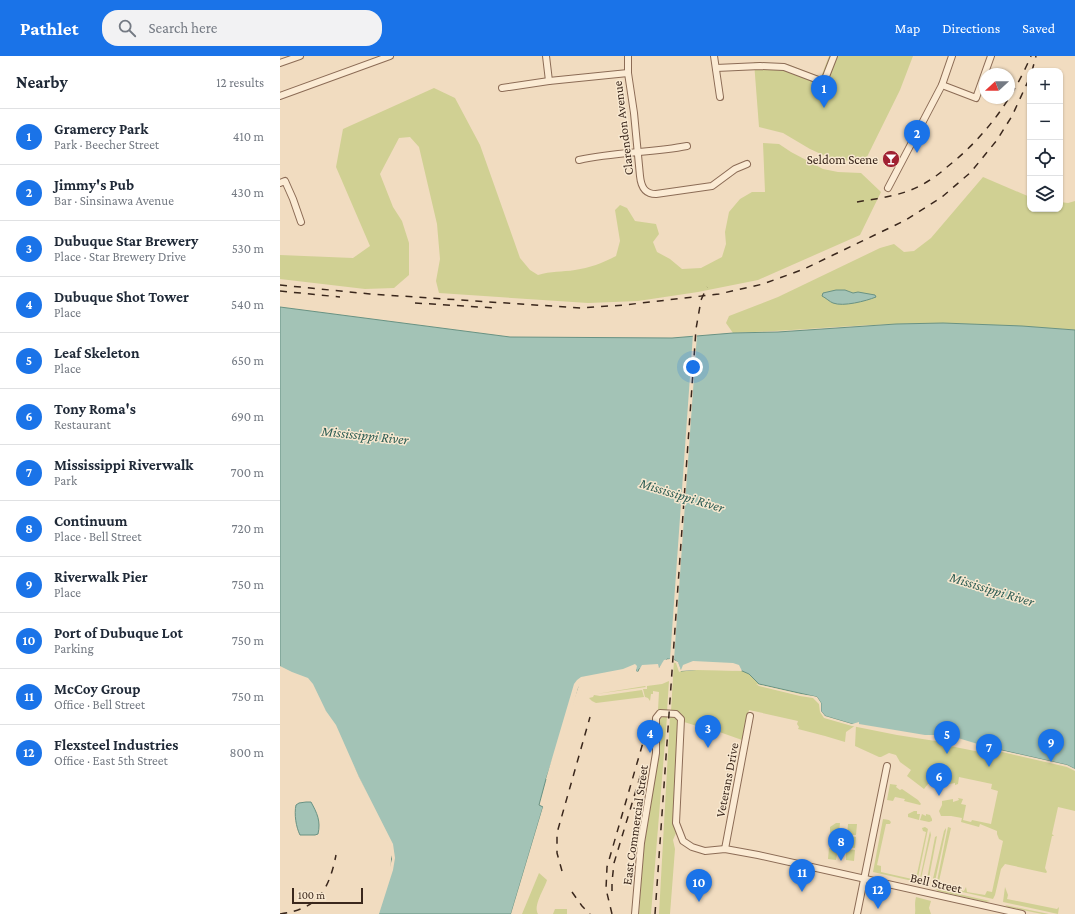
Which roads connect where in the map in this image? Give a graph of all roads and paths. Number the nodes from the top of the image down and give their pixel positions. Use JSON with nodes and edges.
{"nodes":[{"id":1,"x":300,"y":56,"type":"edge"},
{"id":2,"x":367,"y":56,"type":"edge"},
{"id":3,"x":390,"y":56,"type":"edge"},
{"id":4,"x":546,"y":56,"type":"edge"},
{"id":5,"x":628,"y":56,"type":"edge"},
{"id":6,"x":714,"y":56,"type":"edge"},
{"id":7,"x":834,"y":56,"type":"edge"},
{"id":8,"x":952,"y":56,"type":"edge"},
{"id":9,"x":991,"y":56,"type":"edge"},
{"id":10,"x":280,"y":63,"type":"edge"},
{"id":11,"x":369,"y":63,"type":"junction"},
{"id":12,"x":716,"y":68,"type":"junction"},
{"id":13,"x":628,"y":73,"type":"junction"},
{"id":14,"x":549,"y":82,"type":"junction"},
{"id":15,"x":942,"y":85,"type":"junction"},
{"id":16,"x":502,"y":88,"type":"dead end"},
{"id":17,"x":280,"y":96,"type":"edge"},
{"id":18,"x":720,"y":97,"type":"dead end"},
{"id":19,"x":687,"y":146,"type":"dead end"},
{"id":20,"x":639,"y":152,"type":"junction"},
{"id":21,"x":579,"y":160,"type":"dead end"},
{"id":22,"x":747,"y":164,"type":"dead end"},
{"id":23,"x":280,"y":183,"type":"edge"},
{"id":24,"x":888,"y":188,"type":"dead end"},
{"id":25,"x":301,"y":222,"type":"dead end"},
{"id":26,"x":750,"y":716,"type":"dead end"},
{"id":27,"x":680,"y":717,"type":"joint"},
{"id":28,"x":888,"y":766,"type":"dead end"},
{"id":29,"x":725,"y":849,"type":"junction"},
{"id":30,"x":864,"y":878,"type":"junction"},
{"id":31,"x":635,"y":914,"type":"edge"},
{"id":32,"x":857,"y":914,"type":"edge"},
{"id":33,"x":1022,"y":914,"type":"edge"}],
"edges":[{"from":1,"to":10,"type":"street"},
{"from":2,"to":11,"type":"street"},
{"from":3,"to":11,"type":"street"},
{"from":4,"to":14,"type":"street"},
{"from":5,"to":13,"type":"street","name":"Clarendon Avenue"},
{"from":6,"to":12,"type":"street"},
{"from":7,"to":12,"type":"street"},
{"from":8,"to":15,"type":"street"},
{"from":9,"to":15,"type":"street"},
{"from":11,"to":17,"type":"street"},
{"from":12,"to":18,"type":"street"},
{"from":13,"to":14,"type":"street"},
{"from":13,"to":20,"type":"street","name":"Clarendon Avenue"},
{"from":14,"to":16,"type":"street"},
{"from":15,"to":24,"type":"street"},
{"from":19,"to":20,"type":"street"},
{"from":20,"to":21,"type":"street"},
{"from":20,"to":22,"type":"street","name":"Clarendon Avenue"},
{"from":23,"to":25,"type":"street"},
{"from":26,"to":29,"type":"street","name":"Veterans Drive"},
{"from":27,"to":29,"type":"street","name":"Bell Street"},
{"from":27,"to":31,"type":"street","name":"East Commercial Street"},
{"from":28,"to":30,"type":"street"},
{"from":29,"to":30,"type":"street","name":"Bell Street"},
{"from":30,"to":32,"type":"street"},
{"from":30,"to":33,"type":"street","name":"Bell Street"}]}
